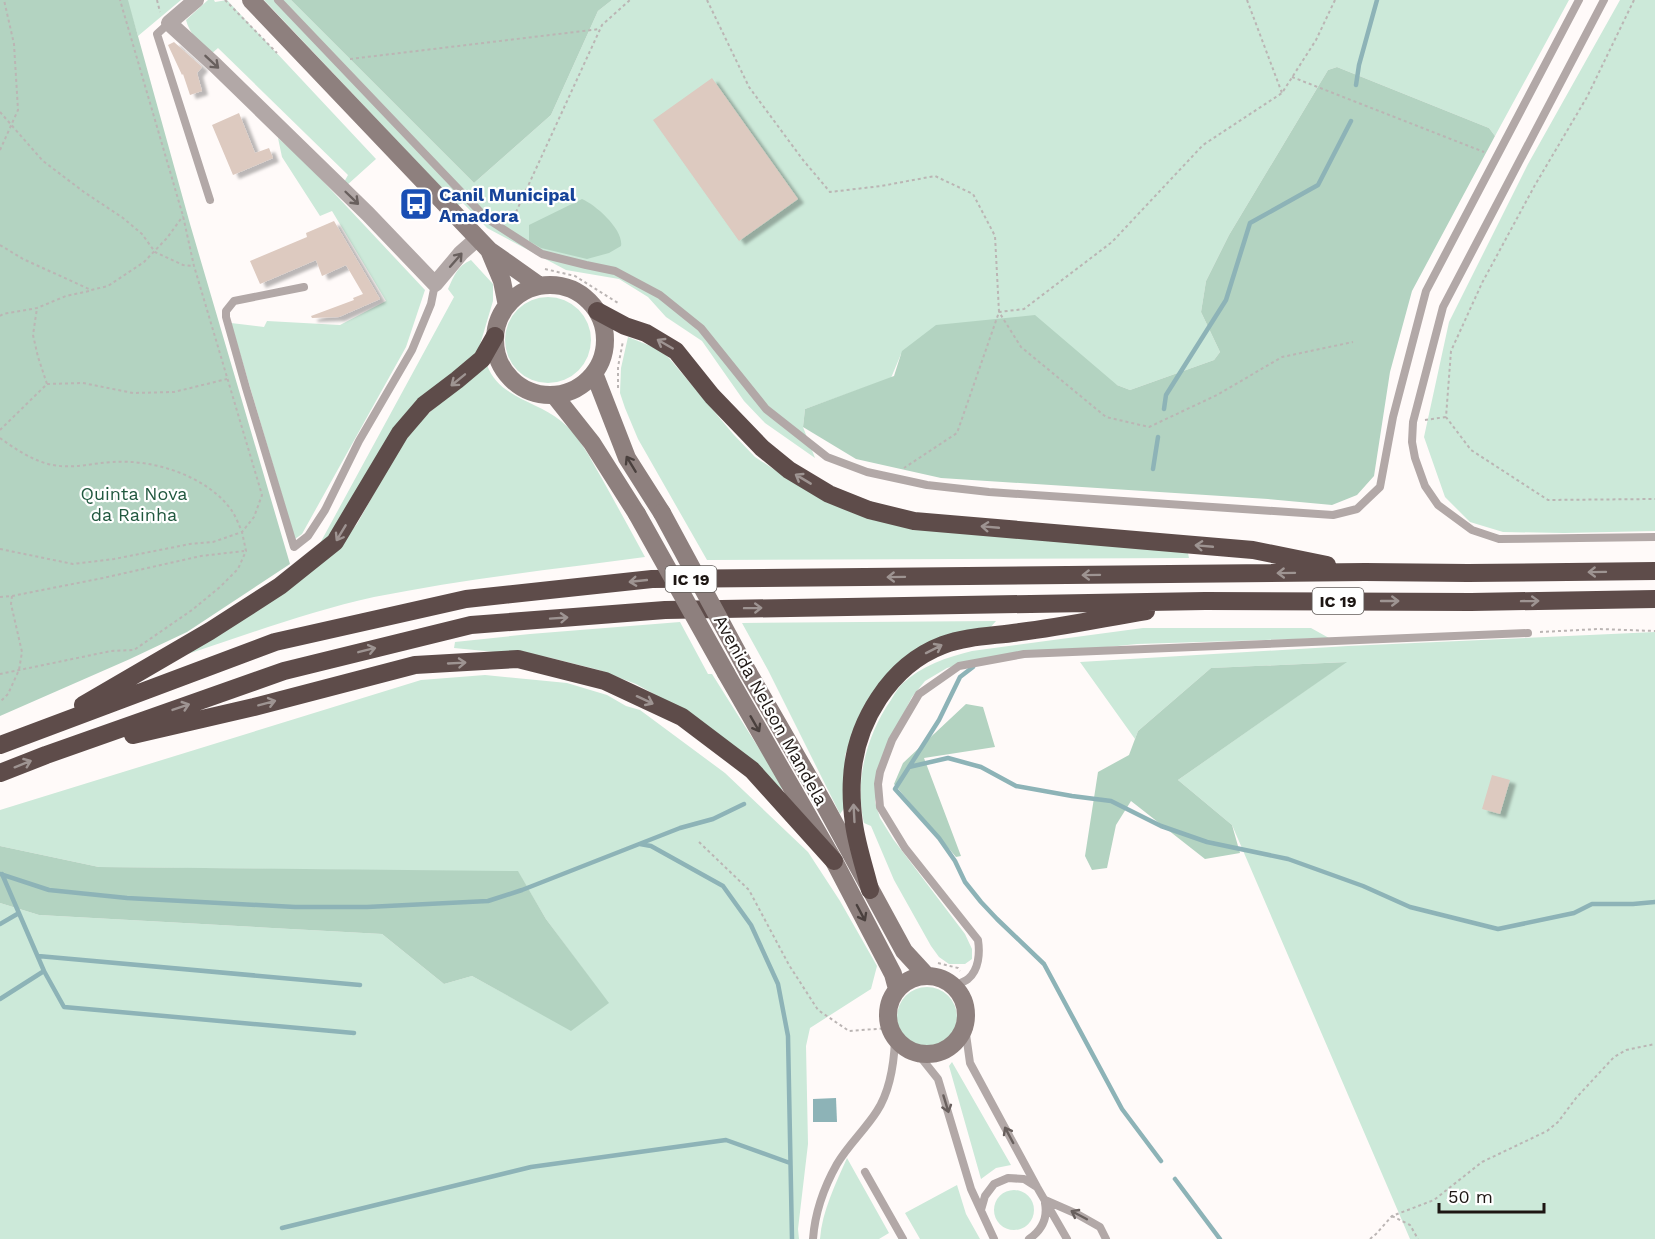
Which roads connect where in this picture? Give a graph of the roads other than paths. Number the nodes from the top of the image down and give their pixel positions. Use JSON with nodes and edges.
{"nodes":[{"id":1,"x":196,"y":0,"type":"edge"},
{"id":2,"x":251,"y":0,"type":"edge"},
{"id":3,"x":278,"y":0,"type":"edge"},
{"id":4,"x":1579,"y":0,"type":"edge"},
{"id":5,"x":1604,"y":0,"type":"edge"},
{"id":6,"x":169,"y":23,"type":"junction"},
{"id":7,"x":210,"y":200,"type":"dead end"},
{"id":8,"x":483,"y":244,"type":"junction"},
{"id":9,"x":435,"y":284,"type":"junction"},
{"id":10,"x":304,"y":286,"type":"dead end"},
{"id":11,"x":540,"y":286,"type":"junction"},
{"id":12,"x":507,"y":306,"type":"junction"},
{"id":13,"x":597,"y":311,"type":"junction"},
{"id":14,"x":495,"y":336,"type":"junction"},
{"id":15,"x":594,"y":373,"type":"junction"},
{"id":16,"x":554,"y":395,"type":"junction"},
{"id":17,"x":1655,"y":537,"type":"edge"},
{"id":18,"x":1655,"y":571,"type":"edge"},
{"id":19,"x":1365,"y":572,"type":"junction"},
{"id":20,"x":1655,"y":599,"type":"edge"},
{"id":21,"x":1205,"y":601,"type":"junction"},
{"id":22,"x":1528,"y":633,"type":"road end"},
{"id":23,"x":38,"y":730,"type":"junction"},
{"id":24,"x":0,"y":745,"type":"edge"},
{"id":25,"x":46,"y":755,"type":"junction"},
{"id":26,"x":0,"y":773,"type":"edge"},
{"id":27,"x":834,"y":861,"type":"junction"},
{"id":28,"x":870,"y":891,"type":"junction"},
{"id":29,"x":927,"y":976,"type":"junction"},
{"id":30,"x":954,"y":986,"type":"junction"},
{"id":31,"x":897,"y":989,"type":"junction"},
{"id":32,"x":965,"y":1026,"type":"junction"},
{"id":33,"x":892,"y":1034,"type":"junction"},
{"id":34,"x":918,"y":1054,"type":"junction"},
{"id":35,"x":865,"y":1172,"type":"dead end"},
{"id":36,"x":1037,"y":1187,"type":"junction"},
{"id":37,"x":1045,"y":1200,"type":"junction"},
{"id":38,"x":981,"y":1210,"type":"junction"},
{"id":39,"x":995,"y":1238,"type":"edge"},
{"id":40,"x":813,"y":1239,"type":"edge"},
{"id":41,"x":903,"y":1239,"type":"edge"},
{"id":42,"x":1029,"y":1239,"type":"edge"},
{"id":43,"x":1067,"y":1239,"type":"edge"},
{"id":44,"x":1106,"y":1239,"type":"edge"}],
"edges":[{"from":1,"to":6,"type":"street"},
{"from":2,"to":8,"type":"main road"},
{"from":3,"to":4,"type":"lane"},
{"from":5,"to":17,"type":"lane"},
{"from":6,"to":7,"type":"lane"},
{"from":6,"to":9,"type":"street","one_way":true},
{"from":9,"to":8,"type":"street","one_way":true},
{"from":8,"to":11,"type":"main road"},
{"from":8,"to":12,"type":"main road"},
{"from":9,"to":10,"type":"lane"},
{"from":11,"to":12,"type":"main road"},
{"from":11,"to":13,"type":"main road"},
{"from":12,"to":14,"type":"main road"},
{"from":13,"to":15,"type":"main road"},
{"from":19,"to":13,"type":"highway","one_way":true},
{"from":14,"to":16,"type":"main road"},
{"from":14,"to":23,"type":"highway","one_way":true},
{"from":15,"to":16,"type":"main road"},
{"from":28,"to":15,"type":"main road","name":"Avenida Nelson Mandela","one_way":true,"bridge":true},
{"from":16,"to":27,"type":"main road","name":"Avenida Nelson Mandela","one_way":true,"bridge":true},
{"from":18,"to":19,"type":"highway","number":"IC 19","one_way":true},
{"from":19,"to":23,"type":"highway","number":"IC 19","one_way":true},
{"from":21,"to":20,"type":"highway","number":"IC 19","one_way":true},
{"from":25,"to":21,"type":"highway","number":"IC 19","one_way":true},
{"from":28,"to":21,"type":"highway","one_way":true},
{"from":22,"to":30,"type":"lane"},
{"from":23,"to":24,"type":"highway","number":"IC 19"},
{"from":26,"to":25,"type":"highway","number":"IC 19","one_way":true},
{"from":25,"to":27,"type":"highway","one_way":true},
{"from":27,"to":31,"type":"main road","name":"Avenida Nelson Mandela","one_way":true},
{"from":28,"to":29,"type":"main road","name":"Avenida Nelson Mandela"},
{"from":29,"to":30,"type":"main road"},
{"from":29,"to":31,"type":"main road"},
{"from":30,"to":32,"type":"main road"},
{"from":31,"to":33,"type":"main road"},
{"from":32,"to":34,"type":"main road"},
{"from":36,"to":32,"type":"lane","one_way":true},
{"from":33,"to":34,"type":"main road"},
{"from":33,"to":40,"type":"lane"},
{"from":34,"to":38,"type":"lane","one_way":true},
{"from":35,"to":41,"type":"lane"},
{"from":36,"to":37,"type":"lane"},
{"from":36,"to":38,"type":"lane"},
{"from":37,"to":42,"type":"lane"},
{"from":37,"to":43,"type":"lane"},
{"from":44,"to":37,"type":"lane","one_way":true},
{"from":38,"to":39,"type":"lane"}]}
